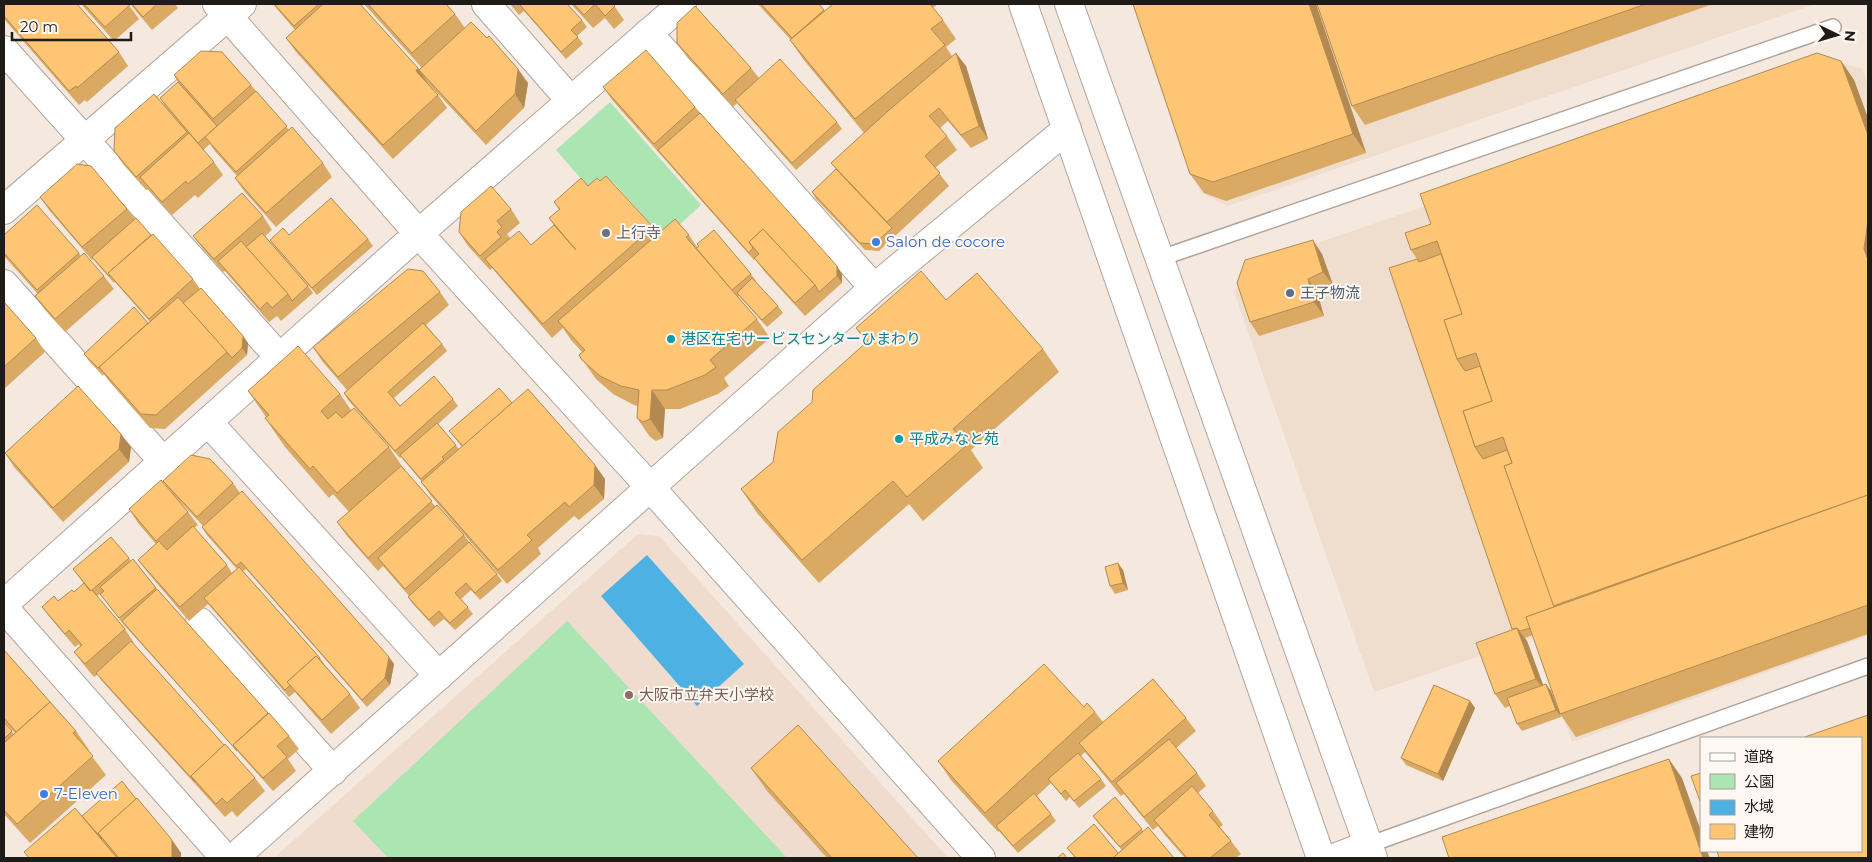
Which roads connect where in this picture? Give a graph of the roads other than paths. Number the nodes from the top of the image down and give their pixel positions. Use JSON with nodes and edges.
{"nodes":[{"id":1,"x":486,"y":4,"type":"edge"},
{"id":2,"x":682,"y":4,"type":"edge"},
{"id":3,"x":1023,"y":4,"type":"edge"},
{"id":4,"x":1069,"y":4,"type":"edge"},
{"id":5,"x":229,"y":8,"type":"edge"},
{"id":6,"x":1833,"y":27,"type":"dead end"},
{"id":7,"x":648,"y":33,"type":"junction"},
{"id":8,"x":4,"y":50,"type":"edge"},
{"id":9,"x":571,"y":101,"type":"junction"},
{"id":10,"x":1067,"y":129,"type":"junction"},
{"id":11,"x":86,"y":140,"type":"junction"},
{"id":12,"x":4,"y":210,"type":"edge"},
{"id":13,"x":418,"y":234,"type":"junction"},
{"id":14,"x":1158,"y":259,"type":"junction"},
{"id":15,"x":4,"y":284,"type":"edge"},
{"id":16,"x":874,"y":288,"type":"junction"},
{"id":17,"x":280,"y":358,"type":"junction"},
{"id":18,"x":208,"y":422,"type":"junction"},
{"id":19,"x":164,"y":462,"type":"junction"},
{"id":20,"x":650,"y":487,"type":"junction"},
{"id":21,"x":4,"y":606,"type":"edge"},
{"id":22,"x":200,"y":622,"type":"dead end"},
{"id":23,"x":1868,"y":666,"type":"edge"},
{"id":24,"x":439,"y":676,"type":"junction"},
{"id":25,"x":333,"y":771,"type":"junction"},
{"id":26,"x":1370,"y":852,"type":"edge"},
{"id":27,"x":225,"y":858,"type":"edge"},
{"id":28,"x":234,"y":858,"type":"edge"},
{"id":29,"x":981,"y":858,"type":"edge"},
{"id":30,"x":1321,"y":858,"type":"edge"},
{"id":31,"x":1334,"y":858,"type":"edge"}],
"edges":[{"from":1,"to":9,"type":"street"},
{"from":2,"to":7,"type":"street"},
{"from":3,"to":10,"type":"street"},
{"from":4,"to":14,"type":"street"},
{"from":5,"to":11,"type":"street"},
{"from":5,"to":13,"type":"street"},
{"from":6,"to":14,"type":"lane"},
{"from":7,"to":9,"type":"street"},
{"from":7,"to":16,"type":"street"},
{"from":8,"to":11,"type":"street"},
{"from":9,"to":13,"type":"street"},
{"from":10,"to":16,"type":"street"},
{"from":10,"to":30,"type":"street"},
{"from":11,"to":12,"type":"street"},
{"from":11,"to":17,"type":"street"},
{"from":13,"to":17,"type":"street"},
{"from":13,"to":20,"type":"street"},
{"from":14,"to":26,"type":"street"},
{"from":15,"to":19,"type":"street"},
{"from":16,"to":20,"type":"street"},
{"from":17,"to":18,"type":"street"},
{"from":18,"to":19,"type":"street"},
{"from":18,"to":24,"type":"street"},
{"from":19,"to":21,"type":"street"},
{"from":20,"to":24,"type":"street"},
{"from":20,"to":29,"type":"street"},
{"from":21,"to":27,"type":"street"},
{"from":22,"to":25,"type":"street"},
{"from":23,"to":26,"type":"lane"},
{"from":24,"to":25,"type":"street"},
{"from":25,"to":28,"type":"street"},
{"from":26,"to":31,"type":"street"}]}
